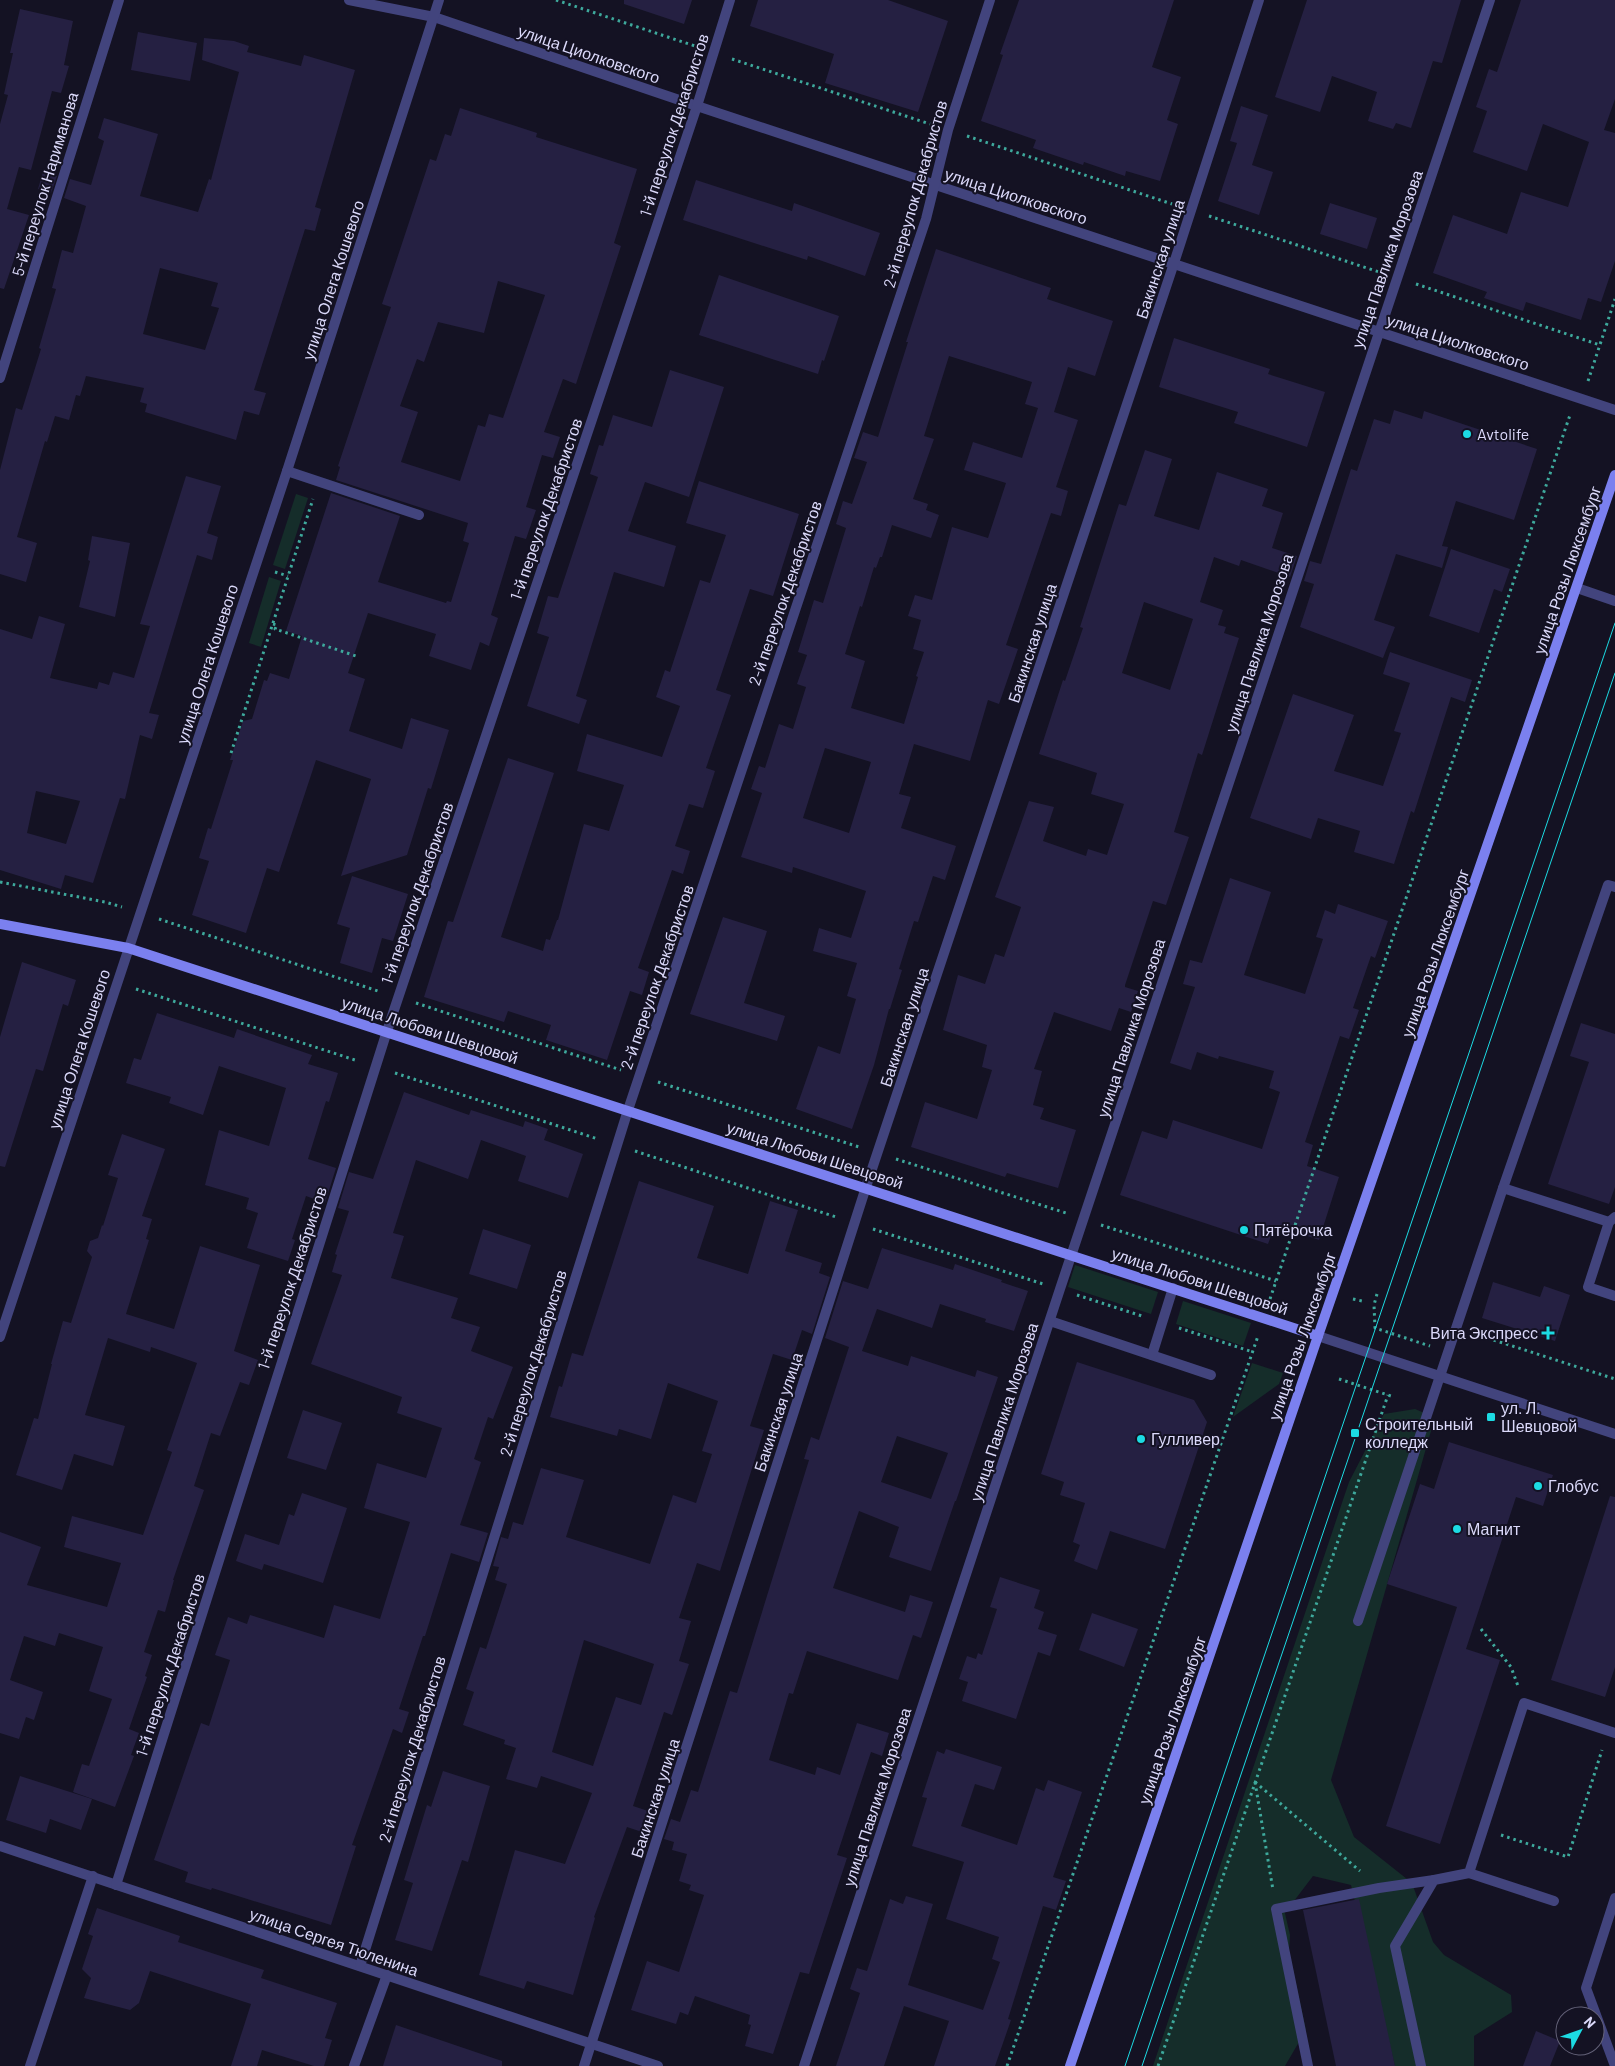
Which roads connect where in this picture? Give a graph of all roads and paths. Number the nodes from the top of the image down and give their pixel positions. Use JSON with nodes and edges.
{"nodes":[{"id":1,"x":118,"y":0,"type":"edge"},
{"id":2,"x":349,"y":0,"type":"edge"},
{"id":3,"x":439,"y":0,"type":"edge"},
{"id":4,"x":556,"y":0,"type":"edge"},
{"id":5,"x":730,"y":0,"type":"edge"},
{"id":6,"x":990,"y":0,"type":"edge"},
{"id":7,"x":1259,"y":0,"type":"edge"},
{"id":8,"x":1490,"y":0,"type":"edge"},
{"id":9,"x":434,"y":17,"type":"junction"},
{"id":10,"x":714,"y":53,"type":"junction"},
{"id":11,"x":697,"y":106,"type":"junction"},
{"id":12,"x":948,"y":130,"type":"junction"},
{"id":13,"x":935,"y":185,"type":"junction"},
{"id":14,"x":1191,"y":210,"type":"junction"},
{"id":15,"x":1174,"y":263,"type":"junction"},
{"id":16,"x":1396,"y":277,"type":"junction"},
{"id":17,"x":1615,"y":299,"type":"edge"},
{"id":18,"x":1378,"y":331,"type":"junction"},
{"id":19,"x":1600,"y":345,"type":"junction"},
{"id":20,"x":0,"y":378,"type":"edge"},
{"id":21,"x":1579,"y":398,"type":"junction"},
{"id":22,"x":1615,"y":410,"type":"edge"},
{"id":23,"x":287,"y":471,"type":"junction"},
{"id":24,"x":1615,"y":475,"type":"edge"},
{"id":25,"x":319,"y":482,"type":"junction"},
{"id":26,"x":419,"y":515,"type":"dead end"},
{"id":27,"x":1577,"y":588,"type":"junction"},
{"id":28,"x":1615,"y":601,"type":"edge"},
{"id":29,"x":273,"y":624,"type":"junction"},
{"id":30,"x":359,"y":657,"type":"dead end"},
{"id":31,"x":232,"y":753,"type":"dead end"},
{"id":32,"x":1615,"y":888,"type":"edge"},
{"id":33,"x":0,"y":924,"type":"edge"},
{"id":34,"x":128,"y":948,"type":"junction"},
{"id":35,"x":116,"y":982,"type":"junction"},
{"id":36,"x":387,"y":1031,"type":"junction"},
{"id":37,"x":375,"y":1067,"type":"junction"},
{"id":38,"x":628,"y":1110,"type":"junction"},
{"id":39,"x":617,"y":1146,"type":"junction"},
{"id":40,"x":866,"y":1187,"type":"junction"},
{"id":41,"x":1503,"y":1188,"type":"junction"},
{"id":42,"x":1612,"y":1220,"type":"edge"},
{"id":43,"x":854,"y":1223,"type":"junction"},
{"id":44,"x":1071,"y":1255,"type":"junction"},
{"id":45,"x":1173,"y":1288,"type":"junction"},
{"id":46,"x":1060,"y":1289,"type":"junction"},
{"id":47,"x":1377,"y":1294,"type":"dead end"},
{"id":48,"x":1615,"y":1296,"type":"edge"},
{"id":49,"x":1353,"y":1299,"type":"dead end"},
{"id":50,"x":1362,"y":1301,"type":"dead end"},
{"id":51,"x":5,"y":1308,"type":"edge"},
{"id":52,"x":1264,"y":1318,"type":"junction"},
{"id":53,"x":1050,"y":1320,"type":"junction"},
{"id":54,"x":1162,"y":1322,"type":"junction"},
{"id":55,"x":1318,"y":1336,"type":"junction"},
{"id":56,"x":0,"y":1337,"type":"edge"},
{"id":57,"x":1252,"y":1352,"type":"junction"},
{"id":58,"x":1448,"y":1352,"type":"junction"},
{"id":59,"x":1152,"y":1355,"type":"junction"},
{"id":60,"x":1211,"y":1375,"type":"dead end"},
{"id":61,"x":1440,"y":1376,"type":"junction"},
{"id":62,"x":1615,"y":1379,"type":"edge"},
{"id":63,"x":1339,"y":1380,"type":"dead end"},
{"id":64,"x":1388,"y":1395,"type":"junction"},
{"id":65,"x":1394,"y":1397,"type":"dead end"},
{"id":66,"x":1615,"y":1434,"type":"edge"},
{"id":67,"x":1358,"y":1621,"type":"dead end"},
{"id":68,"x":1481,"y":1629,"type":"dead end"},
{"id":69,"x":1524,"y":1704,"type":"junction"},
{"id":70,"x":1612,"y":1732,"type":"edge"},
{"id":71,"x":1255,"y":1782,"type":"junction"},
{"id":72,"x":1483,"y":1829,"type":"junction"},
{"id":73,"x":0,"y":1846,"type":"edge"},
{"id":74,"x":1469,"y":1873,"type":"junction"},
{"id":75,"x":93,"y":1876,"type":"junction"},
{"id":76,"x":1434,"y":1880,"type":"junction"},
{"id":77,"x":116,"y":1885,"type":"junction"},
{"id":78,"x":1379,"y":1888,"type":"junction"},
{"id":79,"x":1615,"y":1898,"type":"edge"},
{"id":80,"x":1554,"y":1901,"type":"dead end"},
{"id":81,"x":1276,"y":1909,"type":"junction"},
{"id":82,"x":360,"y":1966,"type":"junction"},
{"id":83,"x":387,"y":1975,"type":"junction"},
{"id":84,"x":592,"y":2044,"type":"junction"},
{"id":85,"x":30,"y":2066,"type":"edge"},
{"id":86,"x":354,"y":2066,"type":"edge"},
{"id":87,"x":584,"y":2066,"type":"edge"},
{"id":88,"x":658,"y":2066,"type":"edge"},
{"id":89,"x":804,"y":2066,"type":"edge"},
{"id":90,"x":1007,"y":2066,"type":"edge"},
{"id":91,"x":1070,"y":2066,"type":"edge"},
{"id":92,"x":1158,"y":2066,"type":"edge"},
{"id":93,"x":1308,"y":2066,"type":"edge"},
{"id":94,"x":1421,"y":2066,"type":"edge"},
{"id":95,"x":1615,"y":2066,"type":"edge"}],
"edges":[{"from":1,"to":20,"type":"street","name":"5-й переулок Нариманова"},
{"from":2,"to":9,"type":"street","name":"улица Циолковского"},
{"from":3,"to":9,"type":"street","name":"улица Олега Кошевого"},
{"from":4,"to":10,"type":"path"},
{"from":5,"to":10,"type":"street","name":"1-й переулок Декабристов"},
{"from":6,"to":12,"type":"street","name":"2-й переулок Декабристов"},
{"from":7,"to":14,"type":"street","name":"Бакинская улица"},
{"from":8,"to":16,"type":"street","name":"улица Павлика Морозова"},
{"from":9,"to":11,"type":"street","name":"улица Циолковского"},
{"from":9,"to":23,"type":"street","name":"улица Олега Кошевого"},
{"from":10,"to":11,"type":"street","name":"1-й переулок Декабристов"},
{"from":10,"to":12,"type":"path"},
{"from":11,"to":13,"type":"street","name":"улица Циолковского"},
{"from":11,"to":36,"type":"street","name":"1-й переулок Декабристов"},
{"from":12,"to":13,"type":"street","name":"2-й переулок Декабристов"},
{"from":12,"to":14,"type":"path"},
{"from":13,"to":15,"type":"street","name":"улица Циолковского"},
{"from":13,"to":38,"type":"street","name":"2-й переулок Декабристов"},
{"from":14,"to":15,"type":"street","name":"Бакинская улица"},
{"from":14,"to":16,"type":"path"},
{"from":15,"to":18,"type":"street","name":"улица Циолковского"},
{"from":15,"to":40,"type":"street","name":"Бакинская улица"},
{"from":16,"to":18,"type":"street","name":"улица Павлика Морозова"},
{"from":16,"to":19,"type":"path"},
{"from":17,"to":19,"type":"path"},
{"from":18,"to":21,"type":"street","name":"улица Циолковского"},
{"from":18,"to":44,"type":"street","name":"улица Павлика Морозова"},
{"from":19,"to":21,"type":"path"},
{"from":21,"to":22,"type":"street","name":"улица Циолковского"},
{"from":21,"to":52,"type":"path"},
{"from":23,"to":25,"type":"street"},
{"from":23,"to":34,"type":"street","name":"улица Олега Кошевого"},
{"from":24,"to":27,"type":"main road","name":"улица Розы Люксембург"},
{"from":25,"to":26,"type":"street"},
{"from":25,"to":29,"type":"path"},
{"from":27,"to":28,"type":"street"},
{"from":27,"to":55,"type":"main road","name":"улица Розы Люксембург"},
{"from":29,"to":30,"type":"path"},
{"from":29,"to":31,"type":"path"},
{"from":32,"to":41,"type":"street"},
{"from":33,"to":34,"type":"main road","name":"улица Любови Шевцовой"},
{"from":34,"to":35,"type":"street","name":"улица Олега Кошевого"},
{"from":34,"to":36,"type":"main road","name":"улица Любови Шевцовой"},
{"from":35,"to":37,"type":"path"},
{"from":35,"to":51,"type":"street","name":"улица Олега Кошевого"},
{"from":36,"to":37,"type":"street","name":"1-й переулок Декабристов"},
{"from":36,"to":38,"type":"main road","name":"улица Любови Шевцовой"},
{"from":37,"to":39,"type":"path"},
{"from":37,"to":77,"type":"street","name":"1-й переулок Декабристов"},
{"from":38,"to":39,"type":"street","name":"2-й переулок Декабристов"},
{"from":38,"to":40,"type":"main road","name":"улица Любови Шевцовой"},
{"from":39,"to":43,"type":"path"},
{"from":39,"to":82,"type":"street","name":"2-й переулок Декабристов"},
{"from":40,"to":43,"type":"street","name":"Бакинская улица"},
{"from":40,"to":44,"type":"main road","name":"улица Любови Шевцовой"},
{"from":41,"to":42,"type":"street"},
{"from":41,"to":58,"type":"street"},
{"from":42,"to":48,"type":"street"},
{"from":43,"to":46,"type":"path"},
{"from":43,"to":84,"type":"street","name":"Бакинская улица"},
{"from":44,"to":45,"type":"main road","name":"улица Любови Шевцовой"},
{"from":44,"to":46,"type":"street","name":"улица Павлика Морозова"},
{"from":45,"to":52,"type":"main road","name":"улица Любови Шевцовой"},
{"from":45,"to":54,"type":"street"},
{"from":46,"to":53,"type":"street","name":"улица Павлика Морозова"},
{"from":46,"to":54,"type":"path"},
{"from":47,"to":58,"type":"path"},
{"from":49,"to":50,"type":"path"},
{"from":51,"to":56,"type":"street","name":"улица Олега Кошевого"},
{"from":52,"to":55,"type":"main road","name":"улица Любови Шевцовой"},
{"from":52,"to":57,"type":"path"},
{"from":53,"to":59,"type":"street"},
{"from":53,"to":89,"type":"street","name":"улица Павлика Морозова"},
{"from":54,"to":57,"type":"path"},
{"from":54,"to":59,"type":"street"},
{"from":55,"to":61,"type":"street","name":"улица Любови Шевцовой"},
{"from":55,"to":91,"type":"main road","name":"улица Розы Люксембург"},
{"from":57,"to":90,"type":"path"},
{"from":58,"to":61,"type":"street"},
{"from":58,"to":62,"type":"path"},
{"from":59,"to":60,"type":"street"},
{"from":61,"to":66,"type":"street","name":"улица Любови Шевцовой"},
{"from":61,"to":67,"type":"street"},
{"from":63,"to":64,"type":"path"},
{"from":64,"to":65,"type":"path"},
{"from":64,"to":71,"type":"path"},
{"from":68,"to":69,"type":"path"},
{"from":69,"to":70,"type":"street"},
{"from":69,"to":72,"type":"street"},
{"from":70,"to":72,"type":"path"},
{"from":71,"to":78,"type":"path"},
{"from":71,"to":81,"type":"path"},
{"from":71,"to":92,"type":"path"},
{"from":72,"to":74,"type":"street"},
{"from":73,"to":75,"type":"street","name":"улица Сергея Тюленина"},
{"from":74,"to":76,"type":"street"},
{"from":74,"to":80,"type":"street"},
{"from":75,"to":77,"type":"street","name":"улица Сергея Тюленина"},
{"from":75,"to":85,"type":"street"},
{"from":76,"to":78,"type":"street"},
{"from":76,"to":94,"type":"street"},
{"from":77,"to":82,"type":"street","name":"улица Сергея Тюленина"},
{"from":78,"to":81,"type":"street"},
{"from":79,"to":95,"type":"street"},
{"from":81,"to":93,"type":"street"},
{"from":82,"to":83,"type":"street","name":"улица Сергея Тюленина"},
{"from":83,"to":84,"type":"street","name":"улица Сергея Тюленина"},
{"from":83,"to":86,"type":"street"},
{"from":84,"to":87,"type":"street","name":"Бакинская улица"},
{"from":84,"to":88,"type":"street","name":"улица Сергея Тюленина"}]}
